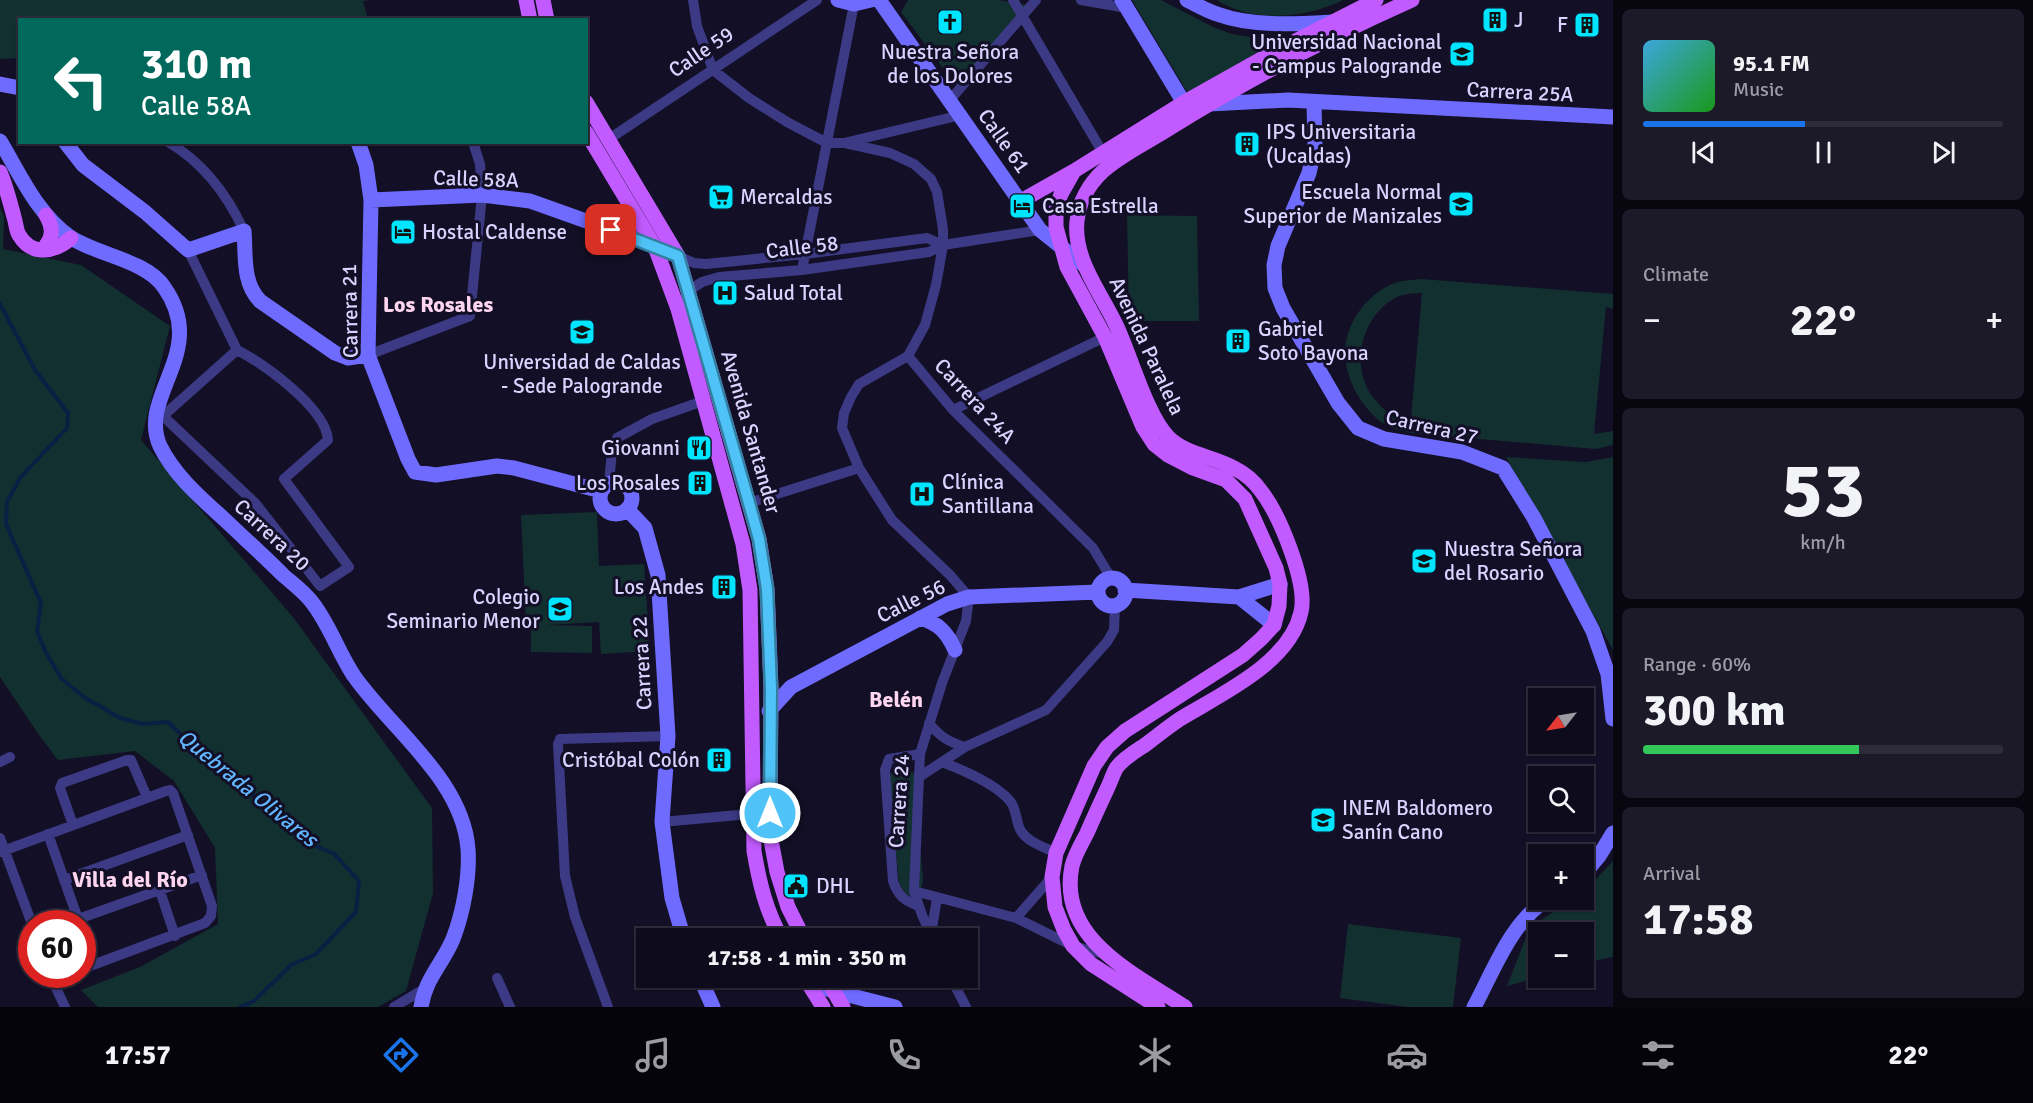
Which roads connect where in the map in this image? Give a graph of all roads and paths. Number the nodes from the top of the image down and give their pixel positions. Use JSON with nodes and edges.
{"nodes":[{"id":1,"x":526,"y":0,"type":"edge"},
{"id":2,"x":543,"y":0,"type":"edge"},
{"id":3,"x":693,"y":0,"type":"edge"},
{"id":4,"x":817,"y":0,"type":"edge"},
{"id":5,"x":838,"y":0,"type":"edge"},
{"id":6,"x":871,"y":0,"type":"edge"},
{"id":7,"x":879,"y":0,"type":"edge"},
{"id":8,"x":1013,"y":0,"type":"edge"},
{"id":9,"x":1036,"y":0,"type":"edge"},
{"id":10,"x":1081,"y":0,"type":"edge"},
{"id":11,"x":1187,"y":0,"type":"edge"},
{"id":12,"x":1376,"y":0,"type":"edge"},
{"id":13,"x":1412,"y":0,"type":"edge"},
{"id":14,"x":854,"y":4,"type":"junction"},
{"id":15,"x":1125,"y":4,"type":"edge"},
{"id":16,"x":1023,"y":15,"type":"junction"},
{"id":17,"x":530,"y":18,"type":"edge"},
{"id":18,"x":547,"y":18,"type":"edge"},
{"id":19,"x":1333,"y":22,"type":"junction"},
{"id":20,"x":713,"y":70,"type":"junction"},
{"id":21,"x":0,"y":84,"type":"edge"},
{"id":22,"x":18,"y":87,"type":"edge"},
{"id":23,"x":950,"y":100,"type":"junction"},
{"id":24,"x":1314,"y":103,"type":"junction"},
{"id":25,"x":1209,"y":104,"type":"junction"},
{"id":26,"x":588,"y":105,"type":"edge"},
{"id":27,"x":1187,"y":109,"type":"junction"},
{"id":28,"x":961,"y":115,"type":"junction"},
{"id":29,"x":1613,"y":117,"type":"edge"},
{"id":30,"x":892,"y":132,"type":"junction"},
{"id":31,"x":588,"y":135,"type":"edge"},
{"id":32,"x":609,"y":139,"type":"junction"},
{"id":33,"x":0,"y":141,"type":"edge"},
{"id":34,"x":827,"y":143,"type":"junction"},
{"id":35,"x":845,"y":143,"type":"junction"},
{"id":36,"x":67,"y":144,"type":"edge"},
{"id":37,"x":171,"y":144,"type":"edge"},
{"id":38,"x":359,"y":144,"type":"edge"},
{"id":39,"x":474,"y":144,"type":"edge"},
{"id":40,"x":890,"y":153,"type":"junction"},
{"id":41,"x":1103,"y":153,"type":"junction"},
{"id":42,"x":0,"y":171,"type":"edge"},
{"id":43,"x":1074,"y":171,"type":"junction"},
{"id":44,"x":482,"y":195,"type":"junction"},
{"id":45,"x":371,"y":200,"type":"junction"},
{"id":46,"x":1021,"y":201,"type":"junction"},
{"id":47,"x":46,"y":215,"type":"junction"},
{"id":48,"x":1040,"y":230,"type":"junction"},
{"id":49,"x":244,"y":231,"type":"junction"},
{"id":50,"x":71,"y":238,"type":"junction"},
{"id":51,"x":943,"y":244,"type":"junction"},
{"id":52,"x":1059,"y":246,"type":"junction"},
{"id":53,"x":655,"y":247,"type":"junction"},
{"id":54,"x":42,"y":250,"type":"junction"},
{"id":55,"x":188,"y":250,"type":"junction"},
{"id":56,"x":805,"y":254,"type":"junction"},
{"id":57,"x":678,"y":256,"type":"junction"},
{"id":58,"x":1085,"y":266,"type":"junction"},
{"id":59,"x":802,"y":270,"type":"junction"},
{"id":60,"x":690,"y":290,"type":"junction"},
{"id":61,"x":678,"y":309,"type":"junction"},
{"id":62,"x":1105,"y":337,"type":"junction"},
{"id":63,"x":237,"y":350,"type":"junction"},
{"id":64,"x":368,"y":355,"type":"junction"},
{"id":65,"x":908,"y":356,"type":"junction"},
{"id":66,"x":703,"y":401,"type":"junction"},
{"id":67,"x":953,"y":410,"type":"junction"},
{"id":68,"x":859,"y":468,"type":"junction"},
{"id":69,"x":605,"y":487,"type":"junction"},
{"id":70,"x":749,"y":503,"type":"junction"},
{"id":71,"x":627,"y":509,"type":"junction"},
{"id":72,"x":1111,"y":578,"type":"junction"},
{"id":73,"x":1280,"y":584,"type":"junction"},
{"id":74,"x":1125,"y":590,"type":"junction"},
{"id":75,"x":1098,"y":592,"type":"junction"},
{"id":76,"x":969,"y":597,"type":"junction"},
{"id":77,"x":1239,"y":597,"type":"junction"},
{"id":78,"x":1115,"y":605,"type":"junction"},
{"id":79,"x":920,"y":618,"type":"junction"},
{"id":80,"x":1274,"y":625,"type":"junction"},
{"id":81,"x":955,"y":650,"type":"junction"},
{"id":82,"x":751,"y":668,"type":"junction"},
{"id":83,"x":791,"y":687,"type":"junction"},
{"id":84,"x":771,"y":688,"type":"junction"},
{"id":85,"x":770,"y":711,"type":"junction"},
{"id":86,"x":1613,"y":719,"type":"edge"},
{"id":87,"x":929,"y":723,"type":"junction"},
{"id":88,"x":668,"y":736,"type":"junction"},
{"id":89,"x":965,"y":747,"type":"junction"},
{"id":90,"x":920,"y":754,"type":"junction"},
{"id":91,"x":942,"y":762,"type":"junction"},
{"id":92,"x":919,"y":777,"type":"junction"},
{"id":93,"x":147,"y":797,"type":"junction"},
{"id":94,"x":753,"y":813,"type":"junction"},
{"id":95,"x":770,"y":813,"type":"junction"},
{"id":96,"x":662,"y":822,"type":"junction"},
{"id":97,"x":73,"y":825,"type":"junction"},
{"id":98,"x":1613,"y":833,"type":"edge"},
{"id":99,"x":48,"y":834,"type":"junction"},
{"id":100,"x":188,"y":835,"type":"junction"},
{"id":101,"x":0,"y":838,"type":"edge"},
{"id":102,"x":2,"y":851,"type":"edge"},
{"id":103,"x":1056,"y":854,"type":"junction"},
{"id":104,"x":1594,"y":862,"type":"edge"},
{"id":105,"x":202,"y":875,"type":"junction"},
{"id":106,"x":1052,"y":877,"type":"junction"},
{"id":107,"x":64,"y":880,"type":"junction"},
{"id":108,"x":160,"y":891,"type":"junction"},
{"id":109,"x":914,"y":891,"type":"junction"},
{"id":110,"x":937,"y":898,"type":"junction"},
{"id":111,"x":918,"y":906,"type":"junction"},
{"id":112,"x":26,"y":910,"type":"edge"},
{"id":113,"x":75,"y":910,"type":"edge"},
{"id":114,"x":1531,"y":910,"type":"edge"},
{"id":115,"x":96,"y":913,"type":"edge"},
{"id":116,"x":1016,"y":918,"type":"junction"},
{"id":117,"x":681,"y":928,"type":"edge"},
{"id":118,"x":777,"y":928,"type":"edge"},
{"id":119,"x":798,"y":928,"type":"edge"},
{"id":120,"x":928,"y":928,"type":"edge"},
{"id":121,"x":933,"y":928,"type":"edge"},
{"id":122,"x":175,"y":936,"type":"junction"},
{"id":123,"x":1074,"y":946,"type":"junction"},
{"id":124,"x":1107,"y":955,"type":"junction"},
{"id":125,"x":96,"y":964,"type":"edge"},
{"id":126,"x":497,"y":978,"type":"dead end"},
{"id":127,"x":56,"y":988,"type":"edge"},
{"id":128,"x":704,"y":988,"type":"edge"},
{"id":129,"x":811,"y":988,"type":"edge"},
{"id":130,"x":831,"y":988,"type":"edge"},
{"id":131,"x":840,"y":988,"type":"edge"},
{"id":132,"x":956,"y":988,"type":"edge"},
{"id":133,"x":424,"y":989,"type":"junction"},
{"id":134,"x":65,"y":1007,"type":"edge"},
{"id":135,"x":394,"y":1007,"type":"edge"},
{"id":136,"x":422,"y":1007,"type":"edge"},
{"id":137,"x":510,"y":1007,"type":"edge"},
{"id":138,"x":608,"y":1007,"type":"edge"},
{"id":139,"x":713,"y":1007,"type":"edge"},
{"id":140,"x":823,"y":1007,"type":"edge"},
{"id":141,"x":843,"y":1007,"type":"edge"},
{"id":142,"x":895,"y":1007,"type":"edge"},
{"id":143,"x":966,"y":1007,"type":"edge"},
{"id":144,"x":1158,"y":1007,"type":"edge"},
{"id":145,"x":1185,"y":1007,"type":"edge"},
{"id":146,"x":1474,"y":1007,"type":"edge"}],
"edges":[{"from":1,"to":17,"type":"main road"},
{"from":2,"to":18,"type":"main road"},
{"from":3,"to":20,"type":"street"},
{"from":4,"to":20,"type":"street","name":"Calle 59"},
{"from":5,"to":14,"type":"street"},
{"from":6,"to":14,"type":"street"},
{"from":7,"to":23,"type":"street","name":"Calle 61"},
{"from":8,"to":16,"type":"street"},
{"from":9,"to":16,"type":"street"},
{"from":10,"to":15,"type":"street"},
{"from":11,"to":19,"type":"street"},
{"from":12,"to":19,"type":"main road","name":"Avenida Paralela"},
{"from":13,"to":25,"type":"main road","name":"Avenida Paralela"},
{"from":14,"to":34,"type":"street"},
{"from":15,"to":27,"type":"street"},
{"from":16,"to":23,"type":"street"},
{"from":16,"to":41,"type":"street"},
{"from":19,"to":27,"type":"main road","name":"Avenida Paralela"},
{"from":20,"to":32,"type":"street","name":"Calle 59"},
{"from":20,"to":34,"type":"street"},
{"from":21,"to":22,"type":"street"},
{"from":23,"to":28,"type":"street","name":"Calle 61"},
{"from":24,"to":25,"type":"street","name":"Carrera 25A"},
{"from":24,"to":29,"type":"street","name":"Carrera 25A"},
{"from":24,"to":86,"type":"street","name":"Carrera 27"},
{"from":25,"to":27,"type":"main road","name":"Avenida Paralela"},
{"from":26,"to":32,"type":"main road","name":"Avenida Santander"},
{"from":27,"to":41,"type":"main road","name":"Avenida Paralela"},
{"from":27,"to":58,"type":"main road","name":"Avenida Paralela"},
{"from":28,"to":30,"type":"street"},
{"from":28,"to":46,"type":"street","name":"Calle 61"},
{"from":30,"to":35,"type":"street"},
{"from":30,"to":40,"type":"street"},
{"from":31,"to":53,"type":"main road","name":"Avenida Santander"},
{"from":32,"to":57,"type":"main road","name":"Avenida Santander"},
{"from":33,"to":47,"type":"street","name":"Carrera 20"},
{"from":34,"to":35,"type":"street"},
{"from":34,"to":56,"type":"street"},
{"from":35,"to":40,"type":"street"},
{"from":36,"to":55,"type":"street"},
{"from":37,"to":49,"type":"street"},
{"from":38,"to":45,"type":"street","name":"Carrera 21"},
{"from":39,"to":44,"type":"street"},
{"from":40,"to":51,"type":"street"},
{"from":41,"to":43,"type":"main road","name":"Avenida Paralela"},
{"from":42,"to":54,"type":"main road"},
{"from":43,"to":46,"type":"main road"},
{"from":43,"to":52,"type":"main road","name":"Avenida Paralela"},
{"from":44,"to":45,"type":"street","name":"Calle 58A"},
{"from":44,"to":53,"type":"street","name":"Calle 58A"},
{"from":44,"to":64,"type":"street"},
{"from":45,"to":64,"type":"street","name":"Carrera 21"},
{"from":46,"to":48,"type":"street","name":"Calle 61"},
{"from":47,"to":50,"type":"street","name":"Carrera 20"},
{"from":47,"to":54,"type":"main road"},
{"from":48,"to":51,"type":"street","name":"Calle 58"},
{"from":48,"to":52,"type":"street","name":"Calle 61"},
{"from":49,"to":55,"type":"street"},
{"from":49,"to":64,"type":"street"},
{"from":50,"to":54,"type":"main road"},
{"from":50,"to":133,"type":"street","name":"Carrera 20"},
{"from":51,"to":56,"type":"street","name":"Calle 58"},
{"from":51,"to":59,"type":"street","name":"Calle 58"},
{"from":51,"to":65,"type":"street"},
{"from":52,"to":58,"type":"street","name":"Calle 61"},
{"from":52,"to":62,"type":"main road","name":"Avenida Paralela"},
{"from":53,"to":57,"type":"street","name":"Calle 58A"},
{"from":53,"to":61,"type":"main road","name":"Avenida Santander"},
{"from":55,"to":63,"type":"street"},
{"from":56,"to":57,"type":"street","name":"Calle 58"},
{"from":56,"to":59,"type":"street"},
{"from":57,"to":60,"type":"main road","name":"Avenida Santander"},
{"from":58,"to":124,"type":"main road","name":"Avenida Paralela"},
{"from":59,"to":60,"type":"street","name":"Calle 58"},
{"from":60,"to":61,"type":"street"},
{"from":60,"to":70,"type":"main road","name":"Avenida Santander"},
{"from":61,"to":66,"type":"main road","name":"Avenida Santander"},
{"from":62,"to":67,"type":"street"},
{"from":62,"to":73,"type":"main road","name":"Avenida Paralela"},
{"from":63,"to":63,"type":"street"},
{"from":64,"to":69,"type":"street","name":"Carrera 21"},
{"from":65,"to":67,"type":"street","name":"Carrera 24A"},
{"from":65,"to":68,"type":"street"},
{"from":66,"to":69,"type":"street"},
{"from":66,"to":82,"type":"main road","name":"Avenida Santander"},
{"from":67,"to":72,"type":"street","name":"Carrera 24A"},
{"from":68,"to":70,"type":"street"},
{"from":68,"to":76,"type":"street"},
{"from":69,"to":71,"type":"street"},
{"from":69,"to":71,"type":"street"},
{"from":70,"to":84,"type":"main road","name":"Avenida Santander"},
{"from":71,"to":88,"type":"street","name":"Carrera 22"},
{"from":72,"to":74,"type":"street"},
{"from":72,"to":75,"type":"street"},
{"from":73,"to":77,"type":"street"},
{"from":73,"to":80,"type":"main road","name":"Avenida Paralela"},
{"from":74,"to":77,"type":"street"},
{"from":74,"to":78,"type":"street"},
{"from":75,"to":76,"type":"street","name":"Calle 56"},
{"from":75,"to":78,"type":"street"},
{"from":76,"to":79,"type":"street","name":"Calle 56"},
{"from":76,"to":81,"type":"street","name":"Carrera 24"},
{"from":77,"to":80,"type":"street"},
{"from":78,"to":89,"type":"street"},
{"from":79,"to":81,"type":"street"},
{"from":79,"to":83,"type":"street","name":"Calle 56"},
{"from":80,"to":103,"type":"main road"},
{"from":81,"to":87,"type":"street","name":"Carrera 24"},
{"from":82,"to":84,"type":"street"},
{"from":82,"to":94,"type":"main road","name":"Avenida Santander"},
{"from":83,"to":84,"type":"street","name":"Calle 56"},
{"from":83,"to":85,"type":"street","name":"Calle 56"},
{"from":84,"to":85,"type":"main road","name":"Avenida Santander"},
{"from":85,"to":95,"type":"main road","name":"Avenida Santander"},
{"from":87,"to":89,"type":"street"},
{"from":87,"to":90,"type":"street","name":"Carrera 24"},
{"from":88,"to":96,"type":"street","name":"Carrera 22"},
{"from":88,"to":138,"type":"street"},
{"from":89,"to":91,"type":"street"},
{"from":90,"to":92,"type":"street","name":"Carrera 24"},
{"from":90,"to":111,"type":"street"},
{"from":91,"to":92,"type":"street"},
{"from":91,"to":103,"type":"street"},
{"from":92,"to":109,"type":"street","name":"Carrera 24"},
{"from":93,"to":97,"type":"street"},
{"from":93,"to":97,"type":"street"},
{"from":93,"to":100,"type":"street"},
{"from":94,"to":95,"type":"street"},
{"from":94,"to":96,"type":"street"},
{"from":94,"to":118,"type":"main road","name":"Avenida Santander"},
{"from":95,"to":119,"type":"main road","name":"Avenida Santander"},
{"from":96,"to":117,"type":"street","name":"Carrera 22"},
{"from":97,"to":99,"type":"street"},
{"from":98,"to":104,"type":"street"},
{"from":99,"to":102,"type":"street"},
{"from":99,"to":107,"type":"street"},
{"from":100,"to":105,"type":"street"},
{"from":100,"to":107,"type":"street"},
{"from":101,"to":102,"type":"street"},
{"from":102,"to":112,"type":"street"},
{"from":103,"to":106,"type":"main road"},
{"from":105,"to":108,"type":"street"},
{"from":105,"to":122,"type":"street"},
{"from":106,"to":116,"type":"street"},
{"from":106,"to":123,"type":"main road"},
{"from":107,"to":113,"type":"street"},
{"from":108,"to":115,"type":"street"},
{"from":108,"to":122,"type":"street"},
{"from":109,"to":110,"type":"street"},
{"from":109,"to":111,"type":"street","name":"Carrera 24"},
{"from":110,"to":116,"type":"street"},
{"from":110,"to":121,"type":"street","name":"Carrera 24"},
{"from":111,"to":120,"type":"street","name":"Carrera 24"},
{"from":114,"to":146,"type":"street"},
{"from":116,"to":123,"type":"street"},
{"from":122,"to":125,"type":"street"},
{"from":123,"to":124,"type":"street"},
{"from":123,"to":144,"type":"main road"},
{"from":124,"to":145,"type":"main road","name":"Avenida Paralela"},
{"from":126,"to":137,"type":"street"},
{"from":127,"to":134,"type":"street"},
{"from":128,"to":139,"type":"street"},
{"from":129,"to":140,"type":"main road"},
{"from":130,"to":141,"type":"main road"},
{"from":131,"to":142,"type":"street"},
{"from":132,"to":143,"type":"street"},
{"from":133,"to":135,"type":"street"},
{"from":133,"to":136,"type":"street","name":"Carrera 20"}]}
